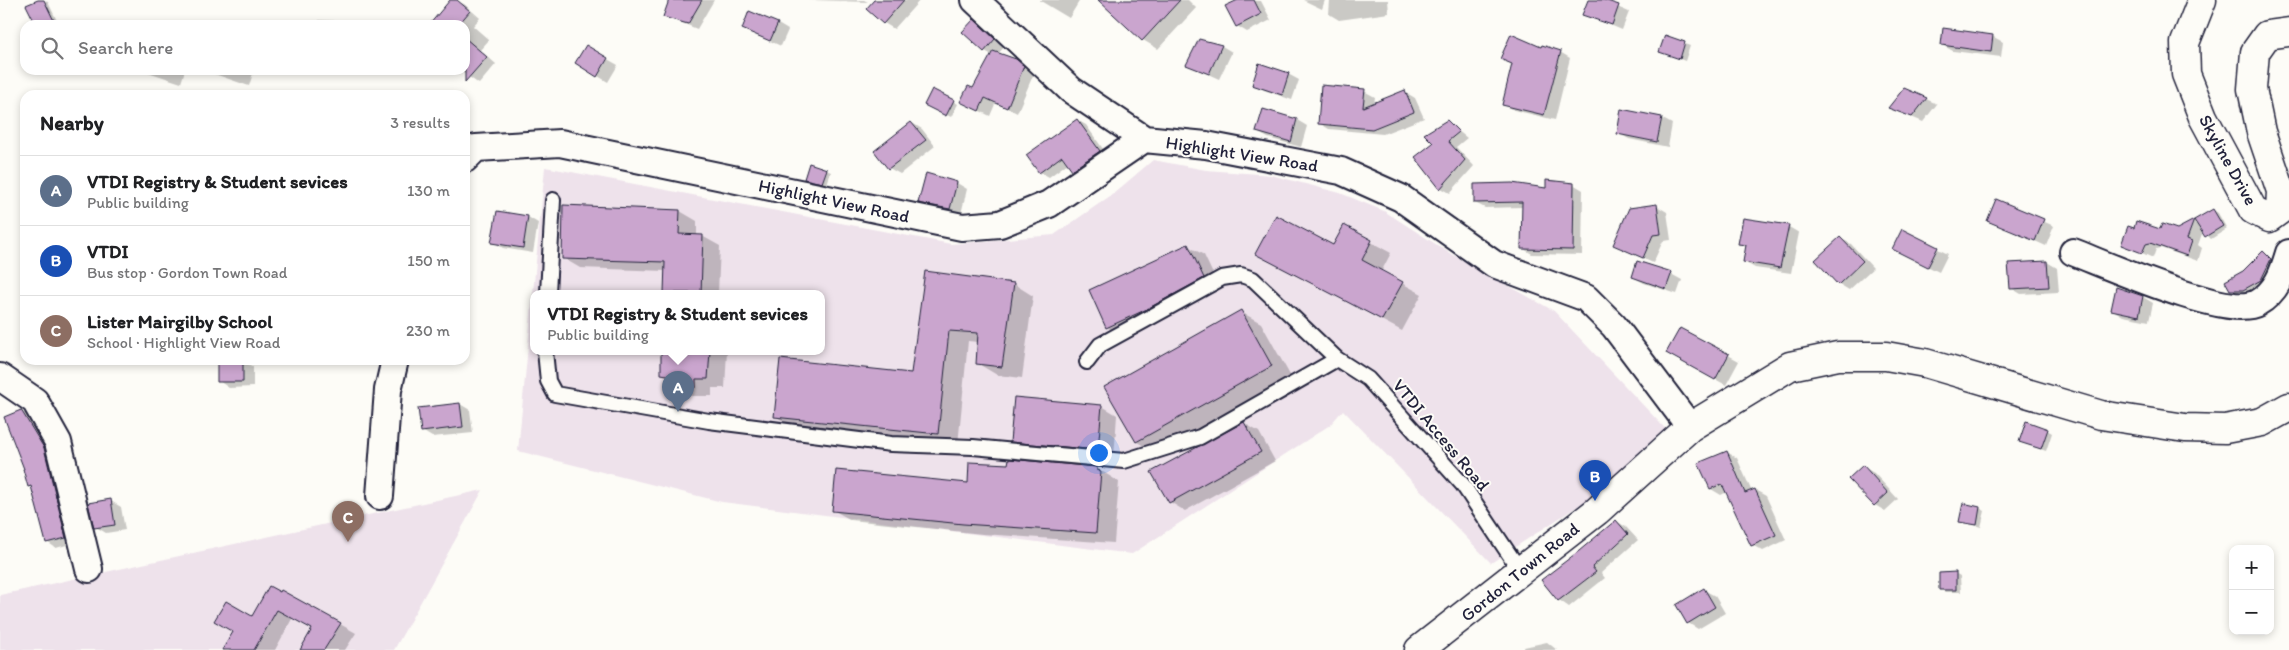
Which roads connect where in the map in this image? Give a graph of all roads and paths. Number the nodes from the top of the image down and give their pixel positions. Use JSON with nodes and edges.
{"nodes":[{"id":1,"x":975,"y":0,"type":"edge"},
{"id":2,"x":2202,"y":0,"type":"edge"},
{"id":3,"x":2289,"y":32,"type":"edge"},
{"id":4,"x":1144,"y":139,"type":"junction"},
{"id":5,"x":470,"y":154,"type":"edge"},
{"id":6,"x":553,"y":200,"type":"dead end"},
{"id":7,"x":2285,"y":203,"type":"edge"},
{"id":8,"x":2074,"y":252,"type":"dead end"},
{"id":9,"x":2289,"y":253,"type":"edge"},
{"id":10,"x":548,"y":290,"type":"edge"},
{"id":11,"x":546,"y":355,"type":"edge"},
{"id":12,"x":1337,"y":358,"type":"junction"},
{"id":13,"x":1087,"y":362,"type":"dead end"},
{"id":14,"x":394,"y":365,"type":"edge"},
{"id":15,"x":0,"y":377,"type":"edge"},
{"id":16,"x":2289,"y":407,"type":"edge"},
{"id":17,"x":1690,"y":427,"type":"junction"},
{"id":18,"x":380,"y":496,"type":"dead end"},
{"id":19,"x":89,"y":569,"type":"dead end"},
{"id":20,"x":1521,"y":572,"type":"junction"},
{"id":21,"x":1419,"y":650,"type":"edge"}],
"edges":[{"from":1,"to":4,"type":"street"},
{"from":2,"to":7,"type":"main road","name":"Skyline Drive"},
{"from":3,"to":7,"type":"main road","name":"Skyline Drive"},
{"from":4,"to":5,"type":"street","name":"Highlight View Road"},
{"from":4,"to":17,"type":"street","name":"Highlight View Road"},
{"from":6,"to":10,"type":"lane"},
{"from":8,"to":9,"type":"street"},
{"from":11,"to":12,"type":"lane"},
{"from":12,"to":13,"type":"lane","name":"VTDI Access Road"},
{"from":12,"to":20,"type":"lane","name":"VTDI Access Road"},
{"from":14,"to":18,"type":"street"},
{"from":15,"to":19,"type":"street"},
{"from":16,"to":17,"type":"main road","name":"Gordon Town Road"},
{"from":17,"to":20,"type":"main road","name":"Gordon Town Road"},
{"from":20,"to":21,"type":"main road","name":"Gordon Town Road"}]}
